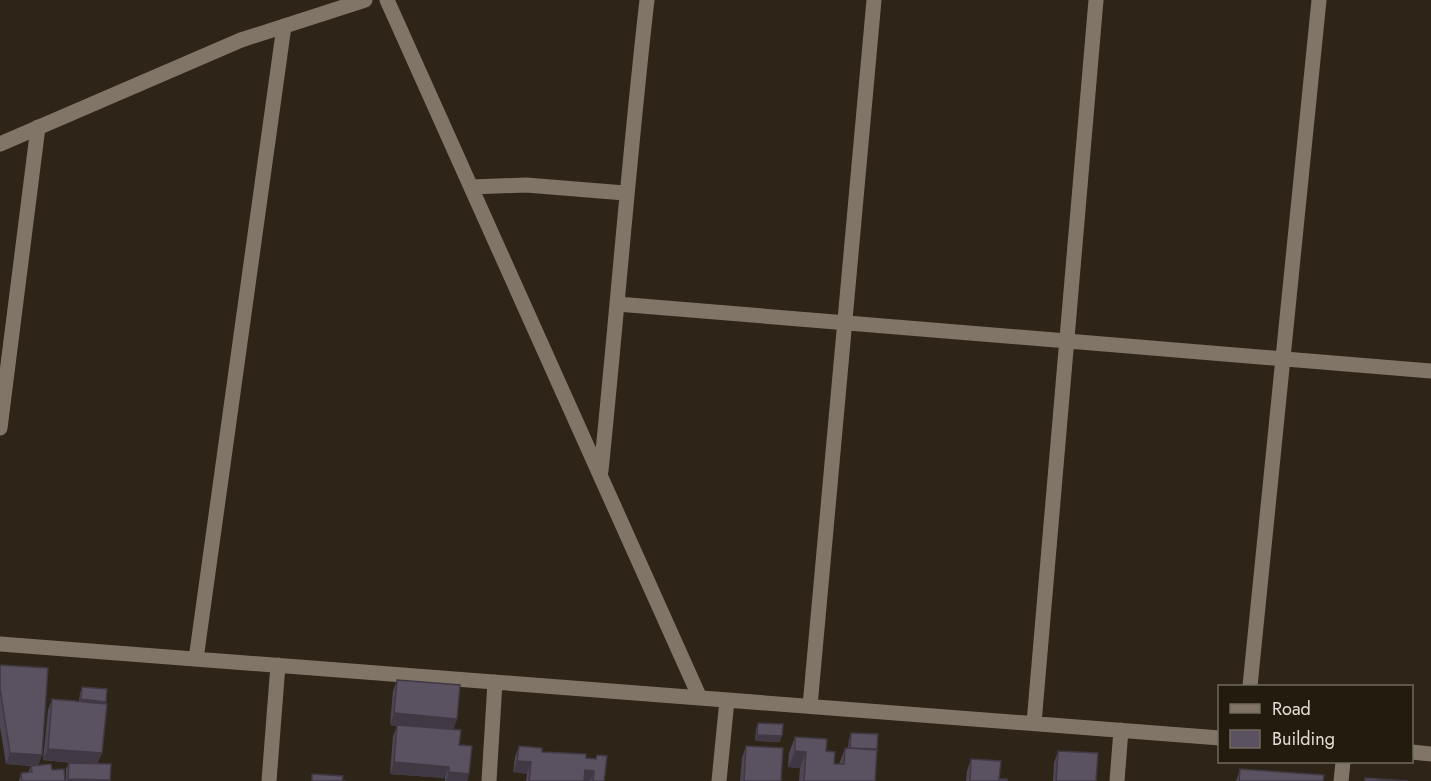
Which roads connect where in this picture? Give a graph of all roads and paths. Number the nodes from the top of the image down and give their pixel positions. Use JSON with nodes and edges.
{"nodes":[{"id":1,"x":365,"y":0,"type":"edge"},
{"id":2,"x":387,"y":0,"type":"edge"},
{"id":3,"x":647,"y":0,"type":"edge"},
{"id":4,"x":874,"y":0,"type":"edge"},
{"id":5,"x":1096,"y":0,"type":"edge"},
{"id":6,"x":1318,"y":0,"type":"edge"},
{"id":7,"x":284,"y":26,"type":"junction"},
{"id":8,"x":38,"y":127,"type":"junction"},
{"id":9,"x":0,"y":144,"type":"edge"},
{"id":10,"x":471,"y":187,"type":"junction"},
{"id":11,"x":625,"y":193,"type":"junction"},
{"id":12,"x":617,"y":304,"type":"junction"},
{"id":13,"x":845,"y":323,"type":"junction"},
{"id":14,"x":1066,"y":341,"type":"junction"},
{"id":15,"x":1283,"y":359,"type":"junction"},
{"id":16,"x":1431,"y":371,"type":"edge"},
{"id":17,"x":0,"y":428,"type":"edge"},
{"id":18,"x":601,"y":474,"type":"junction"},
{"id":19,"x":0,"y":644,"type":"edge"},
{"id":20,"x":196,"y":659,"type":"junction"},
{"id":21,"x":278,"y":665,"type":"junction"},
{"id":22,"x":495,"y":682,"type":"junction"},
{"id":23,"x":1250,"y":685,"type":"edge"},
{"id":24,"x":700,"y":698,"type":"junction"},
{"id":25,"x":727,"y":700,"type":"junction"},
{"id":26,"x":810,"y":706,"type":"junction"},
{"id":27,"x":1034,"y":723,"type":"junction"},
{"id":28,"x":1121,"y":730,"type":"junction"},
{"id":29,"x":1218,"y":738,"type":"edge"},
{"id":30,"x":1413,"y":752,"type":"edge"},
{"id":31,"x":1431,"y":754,"type":"edge"},
{"id":32,"x":1343,"y":763,"type":"edge"},
{"id":33,"x":269,"y":781,"type":"edge"},
{"id":34,"x":489,"y":781,"type":"edge"},
{"id":35,"x":719,"y":781,"type":"edge"},
{"id":36,"x":1116,"y":781,"type":"edge"},
{"id":37,"x":1341,"y":781,"type":"edge"}],
"edges":[{"from":1,"to":7,"type":"street"},
{"from":2,"to":10,"type":"street"},
{"from":3,"to":11,"type":"street"},
{"from":4,"to":13,"type":"street"},
{"from":5,"to":14,"type":"street"},
{"from":6,"to":15,"type":"street"},
{"from":7,"to":8,"type":"street"},
{"from":7,"to":20,"type":"street"},
{"from":8,"to":9,"type":"street"},
{"from":8,"to":17,"type":"street"},
{"from":10,"to":11,"type":"street"},
{"from":10,"to":18,"type":"street"},
{"from":11,"to":12,"type":"street"},
{"from":12,"to":13,"type":"street"},
{"from":12,"to":18,"type":"street"},
{"from":13,"to":14,"type":"street"},
{"from":13,"to":26,"type":"street"},
{"from":14,"to":15,"type":"street"},
{"from":14,"to":27,"type":"street"},
{"from":15,"to":16,"type":"street"},
{"from":15,"to":23,"type":"street"},
{"from":18,"to":24,"type":"street"},
{"from":19,"to":20,"type":"street"},
{"from":20,"to":21,"type":"street"},
{"from":21,"to":22,"type":"street"},
{"from":21,"to":33,"type":"street"},
{"from":22,"to":24,"type":"street"},
{"from":22,"to":34,"type":"street"},
{"from":24,"to":25,"type":"street"},
{"from":25,"to":26,"type":"street"},
{"from":25,"to":35,"type":"street"},
{"from":26,"to":27,"type":"street"},
{"from":27,"to":28,"type":"street"},
{"from":28,"to":29,"type":"street"},
{"from":28,"to":36,"type":"street"},
{"from":30,"to":31,"type":"street"},
{"from":32,"to":37,"type":"street"}]}
